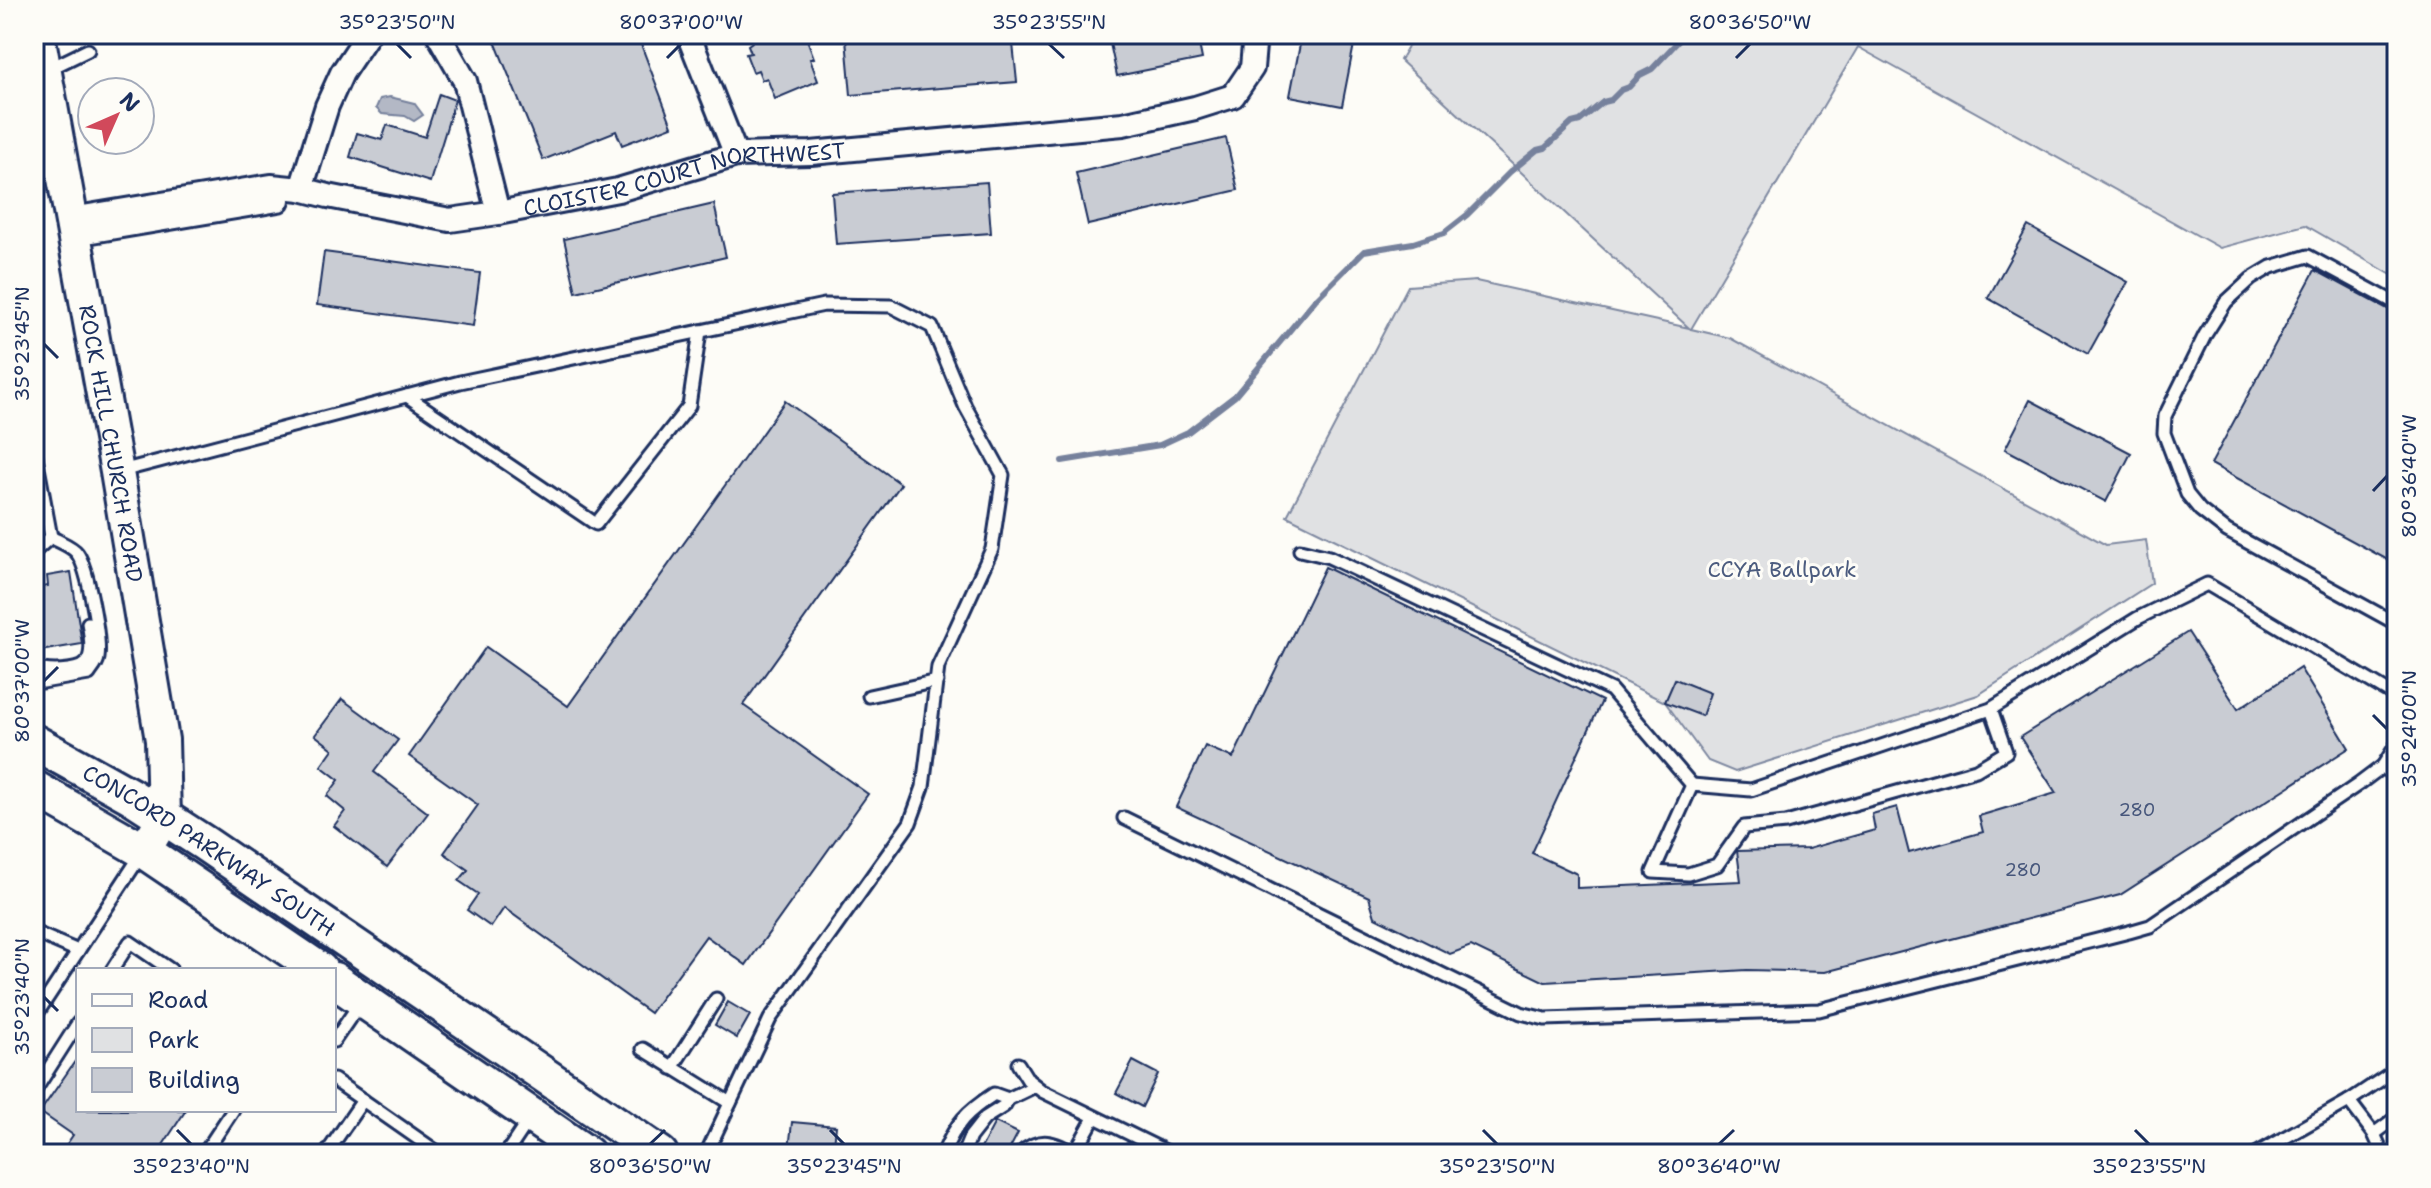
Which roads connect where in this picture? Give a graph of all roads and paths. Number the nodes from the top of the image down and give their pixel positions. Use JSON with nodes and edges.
{"nodes":[{"id":1,"x":38,"y":34,"type":"edge"},
{"id":2,"x":368,"y":34,"type":"edge"},
{"id":3,"x":438,"y":34,"type":"edge"},
{"id":4,"x":688,"y":34,"type":"edge"},
{"id":5,"x":1255,"y":34,"type":"edge"},
{"id":6,"x":88,"y":50,"type":"dead end"},
{"id":7,"x":44,"y":72,"type":"junction"},
{"id":8,"x":736,"y":155,"type":"junction"},
{"id":9,"x":301,"y":189,"type":"junction"},
{"id":10,"x":498,"y":213,"type":"junction"},
{"id":11,"x":72,"y":226,"type":"junction"},
{"id":12,"x":2397,"y":304,"type":"edge"},
{"id":13,"x":700,"y":331,"type":"junction"},
{"id":14,"x":407,"y":396,"type":"junction"},
{"id":15,"x":34,"y":446,"type":"edge"},
{"id":16,"x":117,"y":472,"type":"junction"},
{"id":17,"x":51,"y":537,"type":"junction"},
{"id":18,"x":1300,"y":550,"type":"dead end"},
{"id":19,"x":34,"y":552,"type":"edge"},
{"id":20,"x":87,"y":582,"type":"junction"},
{"id":21,"x":2397,"y":624,"type":"edge"},
{"id":22,"x":34,"y":668,"type":"edge"},
{"id":23,"x":34,"y":677,"type":"edge"},
{"id":24,"x":937,"y":681,"type":"junction"},
{"id":25,"x":869,"y":696,"type":"dead end"},
{"id":26,"x":2397,"y":697,"type":"edge"},
{"id":27,"x":1991,"y":709,"type":"junction"},
{"id":28,"x":34,"y":742,"type":"edge"},
{"id":29,"x":2397,"y":744,"type":"edge"},
{"id":30,"x":2383,"y":766,"type":"junction"},
{"id":31,"x":2397,"y":780,"type":"edge"},
{"id":32,"x":1692,"y":785,"type":"junction"},
{"id":33,"x":34,"y":788,"type":"edge"},
{"id":34,"x":164,"y":817,"type":"junction"},
{"id":35,"x":1124,"y":818,"type":"dead end"},
{"id":36,"x":144,"y":851,"type":"junction"},
{"id":37,"x":34,"y":932,"type":"edge"},
{"id":38,"x":78,"y":951,"type":"junction"},
{"id":39,"x":113,"y":968,"type":"edge"},
{"id":40,"x":168,"y":968,"type":"edge"},
{"id":41,"x":317,"y":968,"type":"edge"},
{"id":42,"x":336,"y":981,"type":"edge"},
{"id":43,"x":363,"y":999,"type":"junction"},
{"id":44,"x":716,"y":999,"type":"dead end"},
{"id":45,"x":34,"y":1018,"type":"edge"},
{"id":46,"x":76,"y":1026,"type":"edge"},
{"id":47,"x":336,"y":1038,"type":"edge"},
{"id":48,"x":643,"y":1049,"type":"dead end"},
{"id":49,"x":1018,"y":1064,"type":"dead end"},
{"id":50,"x":672,"y":1068,"type":"junction"},
{"id":51,"x":2397,"y":1069,"type":"edge"},
{"id":52,"x":336,"y":1081,"type":"edge"},
{"id":53,"x":1035,"y":1086,"type":"junction"},
{"id":54,"x":34,"y":1092,"type":"edge"},
{"id":55,"x":1008,"y":1099,"type":"junction"},
{"id":56,"x":363,"y":1100,"type":"junction"},
{"id":57,"x":2349,"y":1101,"type":"junction"},
{"id":58,"x":730,"y":1103,"type":"junction"},
{"id":59,"x":232,"y":1112,"type":"edge"},
{"id":60,"x":532,"y":1116,"type":"junction"},
{"id":61,"x":2397,"y":1117,"type":"edge"},
{"id":62,"x":1094,"y":1118,"type":"junction"},
{"id":63,"x":2374,"y":1134,"type":"junction"},
{"id":64,"x":204,"y":1154,"type":"edge"},
{"id":65,"x":326,"y":1154,"type":"edge"},
{"id":66,"x":440,"y":1154,"type":"edge"},
{"id":67,"x":506,"y":1154,"type":"edge"},
{"id":68,"x":587,"y":1154,"type":"edge"},
{"id":69,"x":660,"y":1154,"type":"edge"},
{"id":70,"x":706,"y":1154,"type":"edge"},
{"id":71,"x":943,"y":1154,"type":"edge"},
{"id":72,"x":963,"y":1154,"type":"edge"},
{"id":73,"x":1020,"y":1154,"type":"edge"},
{"id":74,"x":1075,"y":1154,"type":"edge"},
{"id":75,"x":1171,"y":1154,"type":"edge"},
{"id":76,"x":2256,"y":1154,"type":"edge"},
{"id":77,"x":2383,"y":1154,"type":"edge"}],
"edges":[{"from":1,"to":7,"type":"main road","name":"ROCK HILL CHURCH ROAD"},
{"from":2,"to":9,"type":"street"},
{"from":3,"to":10,"type":"street"},
{"from":4,"to":8,"type":"street"},
{"from":5,"to":8,"type":"street","name":"CLOISTER COURT NORTHWEST"},
{"from":6,"to":7,"type":"lane"},
{"from":7,"to":11,"type":"main road","name":"ROCK HILL CHURCH ROAD"},
{"from":8,"to":10,"type":"street","name":"CLOISTER COURT NORTHWEST"},
{"from":9,"to":10,"type":"street","name":"CLOISTER COURT NORTHWEST"},
{"from":9,"to":11,"type":"street","name":"CLOISTER COURT NORTHWEST"},
{"from":11,"to":16,"type":"main road","name":"ROCK HILL CHURCH ROAD"},
{"from":12,"to":21,"type":"lane"},
{"from":13,"to":14,"type":"lane"},
{"from":13,"to":14,"type":"lane"},
{"from":13,"to":24,"type":"lane"},
{"from":14,"to":16,"type":"lane"},
{"from":15,"to":17,"type":"lane"},
{"from":16,"to":34,"type":"main road","name":"ROCK HILL CHURCH ROAD"},
{"from":17,"to":19,"type":"lane"},
{"from":17,"to":20,"type":"lane"},
{"from":18,"to":32,"type":"lane"},
{"from":20,"to":22,"type":"lane"},
{"from":20,"to":23,"type":"lane"},
{"from":24,"to":25,"type":"lane"},
{"from":24,"to":58,"type":"lane"},
{"from":26,"to":27,"type":"lane"},
{"from":27,"to":32,"type":"lane"},
{"from":27,"to":32,"type":"lane"},
{"from":28,"to":34,"type":"main road","name":"CONCORD PARKWAY SOUTH"},
{"from":29,"to":30,"type":"lane"},
{"from":30,"to":31,"type":"lane"},
{"from":30,"to":35,"type":"lane"},
{"from":33,"to":36,"type":"main road","name":"CONCORD PARKWAY SOUTH"},
{"from":34,"to":36,"type":"main road"},
{"from":34,"to":69,"type":"main road","name":"CONCORD PARKWAY SOUTH"},
{"from":36,"to":38,"type":"lane"},
{"from":36,"to":41,"type":"main road","name":"CONCORD PARKWAY SOUTH"},
{"from":37,"to":38,"type":"lane"},
{"from":38,"to":45,"type":"lane"},
{"from":39,"to":40,"type":"lane"},
{"from":42,"to":43,"type":"main road"},
{"from":43,"to":47,"type":"lane"},
{"from":43,"to":60,"type":"main road"},
{"from":44,"to":50,"type":"lane"},
{"from":46,"to":54,"type":"lane"},
{"from":48,"to":50,"type":"lane"},
{"from":49,"to":53,"type":"lane"},
{"from":50,"to":58,"type":"lane"},
{"from":51,"to":57,"type":"lane"},
{"from":52,"to":56,"type":"lane"},
{"from":53,"to":55,"type":"lane"},
{"from":53,"to":62,"type":"lane"},
{"from":55,"to":71,"type":"lane"},
{"from":55,"to":72,"type":"lane"},
{"from":56,"to":65,"type":"lane"},
{"from":56,"to":66,"type":"lane"},
{"from":57,"to":63,"type":"lane"},
{"from":57,"to":76,"type":"lane"},
{"from":58,"to":70,"type":"lane"},
{"from":59,"to":64,"type":"lane"},
{"from":60,"to":67,"type":"lane"},
{"from":60,"to":68,"type":"main road"},
{"from":61,"to":63,"type":"lane"},
{"from":62,"to":74,"type":"lane"},
{"from":62,"to":75,"type":"lane"},
{"from":63,"to":77,"type":"lane"},
{"from":73,"to":74,"type":"lane"}]}
